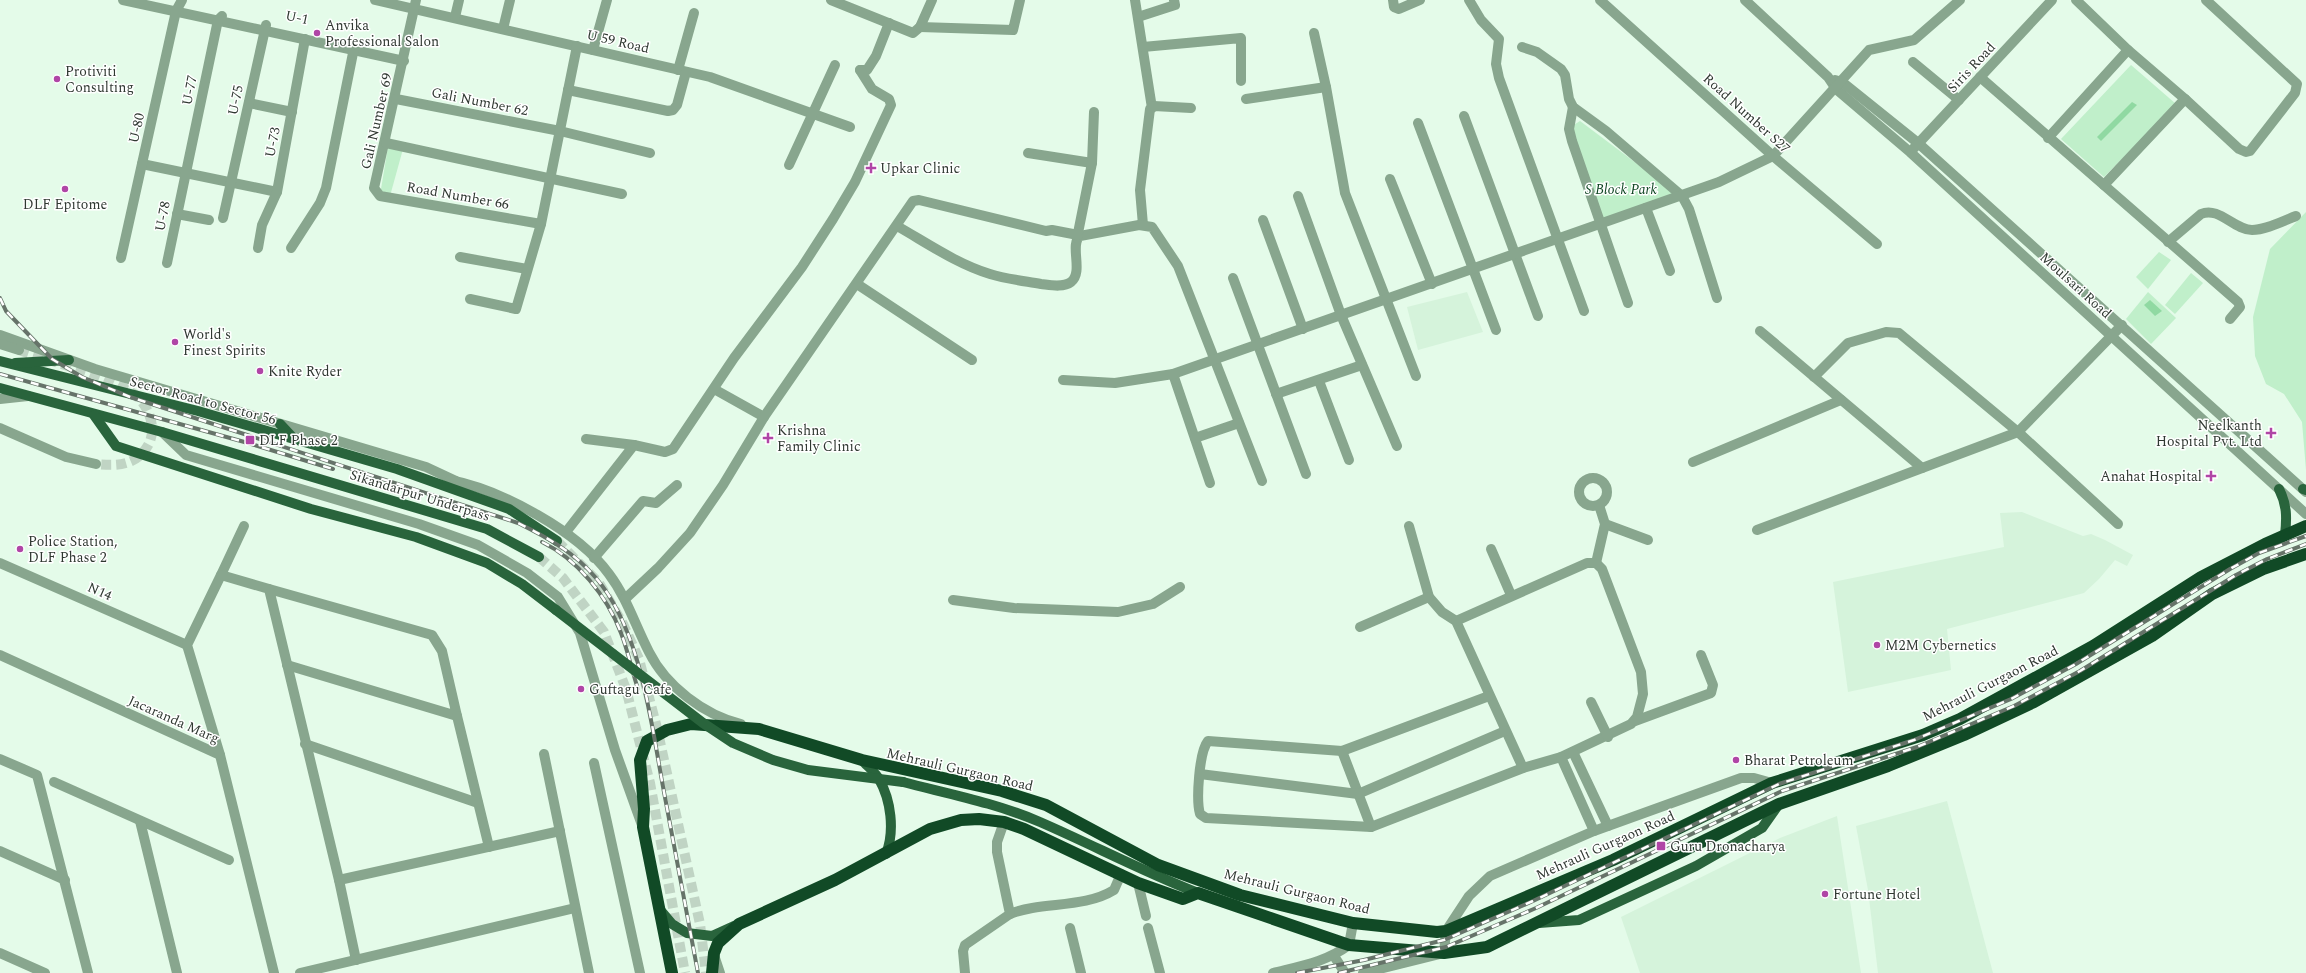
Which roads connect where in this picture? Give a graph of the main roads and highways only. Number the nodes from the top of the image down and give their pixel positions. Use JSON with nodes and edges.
{"nodes":[{"id":1,"x":69,"y":360,"type":"road end"},
{"id":2,"x":5,"y":362,"type":"edge"},
{"id":3,"x":0,"y":388,"type":"edge"},
{"id":4,"x":94,"y":415,"type":"junction"},
{"id":5,"x":280,"y":424,"type":"road end"},
{"id":6,"x":294,"y":439,"type":"junction"},
{"id":7,"x":397,"y":469,"type":"joint"},
{"id":8,"x":2279,"y":489,"type":"road end"},
{"id":9,"x":2306,"y":526,"type":"edge"},
{"id":10,"x":2285,"y":535,"type":"junction"},
{"id":11,"x":557,"y":541,"type":"tunnel mouth"},
{"id":12,"x":2306,"y":554,"type":"edge"},
{"id":13,"x":539,"y":558,"type":"tunnel mouth"},
{"id":14,"x":2093,"y":646,"type":"junction"},
{"id":15,"x":2105,"y":664,"type":"junction"},
{"id":16,"x":862,"y":760,"type":"junction"},
{"id":17,"x":1779,"y":804,"type":"junction"},
{"id":18,"x":886,"y":854,"type":"junction"},
{"id":19,"x":1198,"y":893,"type":"junction"},
{"id":20,"x":661,"y":911,"type":"junction"},
{"id":21,"x":739,"y":924,"type":"junction"},
{"id":22,"x":1535,"y":924,"type":"junction"},
{"id":23,"x":672,"y":973,"type":"edge"},
{"id":24,"x":712,"y":973,"type":"edge"}],
"edges":[{"from":1,"to":2,"type":"main road"},
{"from":2,"to":6,"type":"main road","name":"Sector Road to Sector 56"},
{"from":3,"to":4,"type":"main road"},
{"from":4,"to":13,"type":"main road","name":"Sikandarpur Underpass"},
{"from":4,"to":19,"type":"main road","bridge":true},
{"from":5,"to":6,"type":"main road"},
{"from":6,"to":7,"type":"main road","name":"Sector Road to Sector 56"},
{"from":7,"to":11,"type":"main road","name":"Sikandarpur Underpass"},
{"from":8,"to":10,"type":"main road"},
{"from":9,"to":10,"type":"highway","name":"Mehrauli Gurgaon Road"},
{"from":10,"to":14,"type":"highway","name":"Mehrauli Gurgaon Road"},
{"from":12,"to":15,"type":"highway","name":"Mehrauli Gurgaon Road"},
{"from":14,"to":15,"type":"highway"},
{"from":14,"to":16,"type":"highway","name":"Mehrauli Gurgaon Road"},
{"from":15,"to":17,"type":"highway","name":"Mehrauli Gurgaon Road"},
{"from":16,"to":18,"type":"main road"},
{"from":16,"to":20,"type":"highway","name":"Mehrauli Gurgaon Road"},
{"from":17,"to":22,"type":"highway","name":"Mehrauli Gurgaon Road"},
{"from":17,"to":22,"type":"main road"},
{"from":18,"to":19,"type":"highway"},
{"from":18,"to":21,"type":"highway"},
{"from":19,"to":22,"type":"highway","name":"Mehrauli Gurgaon Road"},
{"from":20,"to":21,"type":"main road"},
{"from":20,"to":23,"type":"highway","name":"Mehrauli Gurgaon Road"},
{"from":21,"to":24,"type":"highway"}]}
